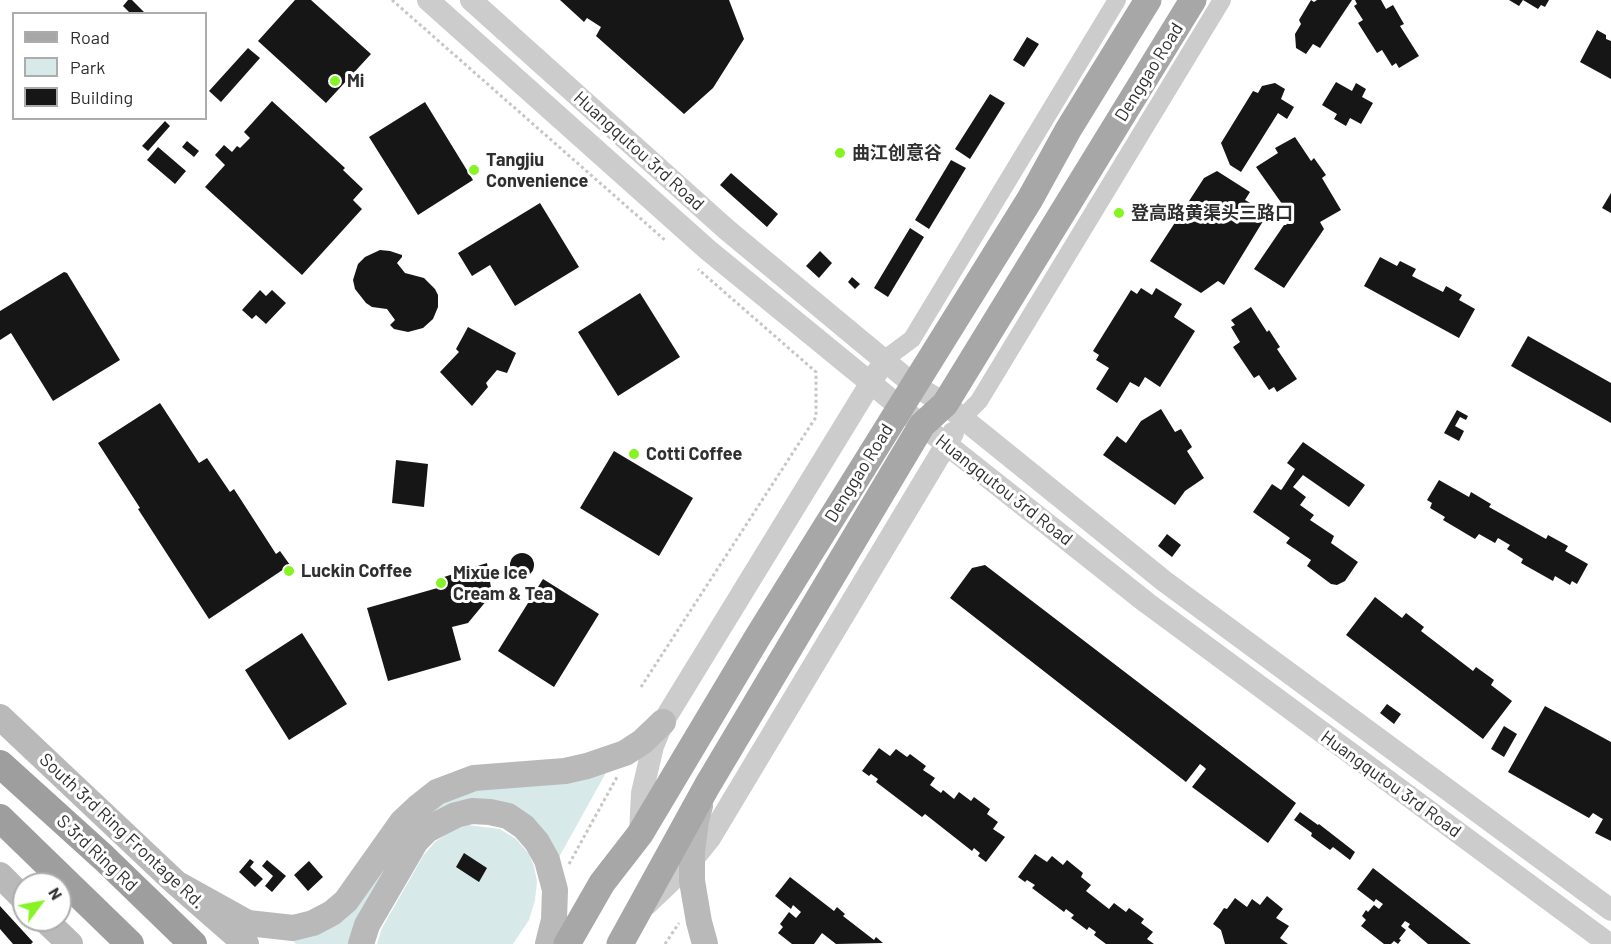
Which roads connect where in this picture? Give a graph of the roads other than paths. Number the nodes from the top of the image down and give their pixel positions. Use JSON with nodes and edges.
{"nodes":[{"id":1,"x":428,"y":0,"type":"edge"},
{"id":2,"x":471,"y":0,"type":"edge"},
{"id":3,"x":1117,"y":0,"type":"edge"},
{"id":4,"x":1148,"y":0,"type":"edge"},
{"id":5,"x":1193,"y":0,"type":"edge"},
{"id":6,"x":1222,"y":0,"type":"edge"},
{"id":7,"x":885,"y":359,"type":"junction"},
{"id":8,"x":871,"y":383,"type":"junction"},
{"id":9,"x":914,"y":384,"type":"junction"},
{"id":10,"x":900,"y":407,"type":"junction"},
{"id":11,"x":953,"y":411,"type":"junction"},
{"id":12,"x":922,"y":425,"type":"junction"},
{"id":13,"x":946,"y":444,"type":"junction"},
{"id":14,"x":0,"y":717,"type":"edge"},
{"id":15,"x":663,"y":722,"type":"junction"},
{"id":16,"x":0,"y":764,"type":"edge"},
{"id":17,"x":707,"y":786,"type":"junction"},
{"id":18,"x":0,"y":818,"type":"edge"},
{"id":19,"x":640,"y":834,"type":"junction"},
{"id":20,"x":692,"y":860,"type":"junction"},
{"id":21,"x":0,"y":875,"type":"edge"},
{"id":22,"x":176,"y":883,"type":"junction"},
{"id":23,"x":12,"y":887,"type":"edge"},
{"id":24,"x":1611,"y":910,"type":"edge"},
{"id":25,"x":635,"y":917,"type":"junction"},
{"id":26,"x":58,"y":932,"type":"edge"},
{"id":27,"x":70,"y":944,"type":"edge"},
{"id":28,"x":130,"y":944,"type":"edge"},
{"id":29,"x":193,"y":944,"type":"edge"},
{"id":30,"x":246,"y":944,"type":"edge"},
{"id":31,"x":361,"y":944,"type":"edge"},
{"id":32,"x":548,"y":944,"type":"edge"},
{"id":33,"x":567,"y":944,"type":"edge"},
{"id":34,"x":620,"y":944,"type":"edge"},
{"id":35,"x":705,"y":944,"type":"edge"},
{"id":36,"x":1609,"y":944,"type":"edge"}],
"edges":[{"from":1,"to":8,"type":"street","name":"Huangqutou 3rd Road"},
{"from":2,"to":7,"type":"street","name":"Huangqutou 3rd Road"},
{"from":3,"to":7,"type":"street"},
{"from":4,"to":9,"type":"main road","name":"Denggao Road"},
{"from":5,"to":11,"type":"main road","name":"Denggao Road"},
{"from":6,"to":11,"type":"street"},
{"from":7,"to":8,"type":"street"},
{"from":7,"to":9,"type":"street","name":"Huangqutou 3rd Road"},
{"from":8,"to":10,"type":"street","name":"Huangqutou 3rd Road"},
{"from":8,"to":15,"type":"street"},
{"from":9,"to":10,"type":"main road","name":"Denggao Road"},
{"from":9,"to":11,"type":"street","name":"Huangqutou 3rd Road"},
{"from":10,"to":12,"type":"street","name":"Huangqutou 3rd Road"},
{"from":10,"to":19,"type":"main road","name":"Denggao Road"},
{"from":11,"to":12,"type":"main road","name":"Denggao Road"},
{"from":11,"to":13,"type":"street"},
{"from":11,"to":24,"type":"street","name":"Huangqutou 3rd Road"},
{"from":12,"to":13,"type":"street","name":"Huangqutou 3rd Road"},
{"from":12,"to":17,"type":"main road","name":"Denggao Road"},
{"from":13,"to":20,"type":"street"},
{"from":13,"to":36,"type":"street","name":"Huangqutou 3rd Road"},
{"from":14,"to":22,"type":"main road","name":"South 3rd Ring Frontage Rd."},
{"from":15,"to":19,"type":"street"},
{"from":15,"to":22,"type":"main road"},
{"from":16,"to":29,"type":"highway","name":"S 3rd Ring Rd"},
{"from":17,"to":20,"type":"main road"},
{"from":17,"to":25,"type":"main road","name":"Denggao Road"},
{"from":18,"to":28,"type":"highway"},
{"from":19,"to":33,"type":"main road","name":"Denggao Road"},
{"from":20,"to":25,"type":"street"},
{"from":20,"to":35,"type":"main road"},
{"from":21,"to":23,"type":"main road"},
{"from":22,"to":30,"type":"main road","name":"South 3rd Ring Frontage Rd."},
{"from":25,"to":34,"type":"main road","name":"Denggao Road"},
{"from":26,"to":27,"type":"main road"},
{"from":31,"to":32,"type":"main road"}]}
